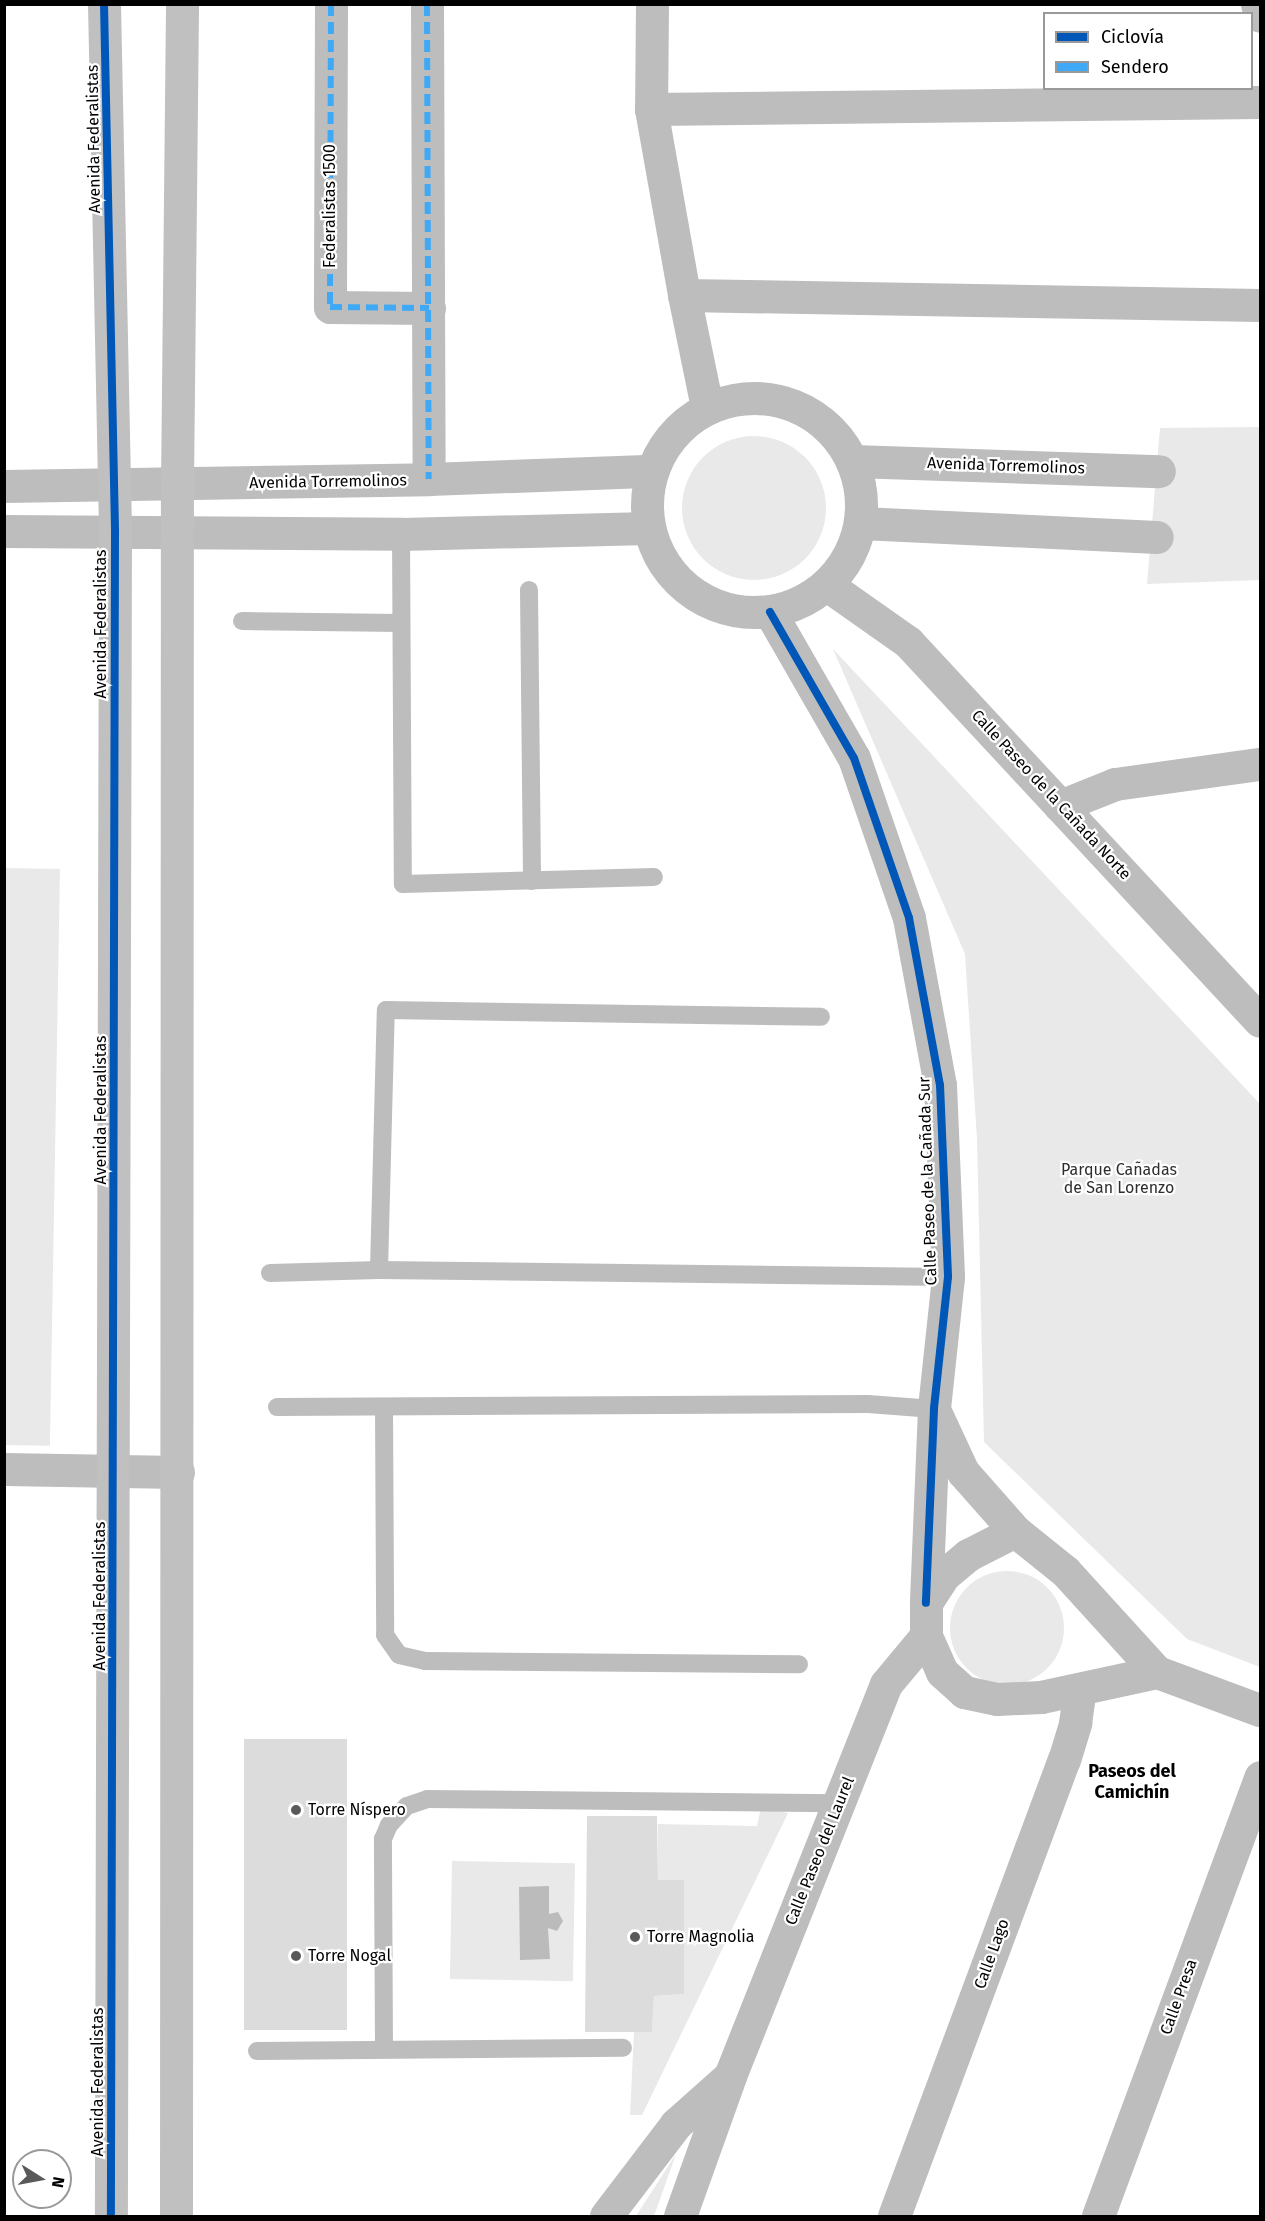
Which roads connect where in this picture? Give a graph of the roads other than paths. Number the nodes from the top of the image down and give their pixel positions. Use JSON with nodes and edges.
{"nodes":[{"id":1,"x":104,"y":4,"type":"edge"},
{"id":2,"x":182,"y":4,"type":"edge"},
{"id":3,"x":330,"y":4,"type":"edge"},
{"id":4,"x":427,"y":4,"type":"edge"},
{"id":5,"x":652,"y":4,"type":"edge"},
{"id":6,"x":1257,"y":4,"type":"edge"},
{"id":7,"x":1260,"y":16,"type":"edge"},
{"id":8,"x":1260,"y":102,"type":"edge"},
{"id":9,"x":651,"y":109,"type":"junction"},
{"id":10,"x":684,"y":296,"type":"junction"},
{"id":11,"x":1260,"y":305,"type":"edge"},
{"id":12,"x":429,"y":308,"type":"junction"},
{"id":13,"x":707,"y":407,"type":"junction"},
{"id":14,"x":853,"y":461,"type":"junction"},
{"id":15,"x":652,"y":471,"type":"junction"},
{"id":16,"x":1159,"y":471,"type":"dead end"},
{"id":17,"x":429,"y":479,"type":"junction"},
{"id":18,"x":177,"y":485,"type":"junction"},
{"id":19,"x":4,"y":486,"type":"edge"},
{"id":20,"x":115,"y":486,"type":"junction"},
{"id":21,"x":861,"y":523,"type":"junction"},
{"id":22,"x":649,"y":528,"type":"junction"},
{"id":23,"x":4,"y":531,"type":"edge"},
{"id":24,"x":115,"y":531,"type":"junction"},
{"id":25,"x":178,"y":533,"type":"junction"},
{"id":26,"x":401,"y":534,"type":"junction"},
{"id":27,"x":1157,"y":537,"type":"dead end"},
{"id":28,"x":827,"y":585,"type":"junction"},
{"id":29,"x":529,"y":590,"type":"dead end"},
{"id":30,"x":770,"y":612,"type":"junction"},
{"id":31,"x":242,"y":621,"type":"dead end"},
{"id":32,"x":401,"y":623,"type":"junction"},
{"id":33,"x":1260,"y":764,"type":"edge"},
{"id":34,"x":1060,"y":806,"type":"junction"},
{"id":35,"x":654,"y":877,"type":"dead end"},
{"id":36,"x":532,"y":881,"type":"junction"},
{"id":37,"x":821,"y":1017,"type":"dead end"},
{"id":38,"x":1260,"y":1021,"type":"edge"},
{"id":39,"x":379,"y":1270,"type":"junction"},
{"id":40,"x":270,"y":1273,"type":"dead end"},
{"id":41,"x":948,"y":1276,"type":"junction"},
{"id":42,"x":277,"y":1407,"type":"dead end"},
{"id":43,"x":384,"y":1407,"type":"junction"},
{"id":44,"x":934,"y":1409,"type":"junction"},
{"id":45,"x":4,"y":1469,"type":"edge"},
{"id":46,"x":113,"y":1470,"type":"junction"},
{"id":47,"x":178,"y":1472,"type":"junction"},
{"id":48,"x":1015,"y":1532,"type":"junction"},
{"id":49,"x":927,"y":1603,"type":"junction"},
{"id":50,"x":926,"y":1636,"type":"junction"},
{"id":51,"x":799,"y":1664,"type":"dead end"},
{"id":52,"x":1157,"y":1672,"type":"junction"},
{"id":53,"x":1080,"y":1689,"type":"junction"},
{"id":54,"x":1260,"y":1710,"type":"edge"},
{"id":55,"x":1260,"y":1777,"type":"edge"},
{"id":56,"x":839,"y":1803,"type":"junction"},
{"id":57,"x":384,"y":2048,"type":"junction"},
{"id":58,"x":623,"y":2048,"type":"dead end"},
{"id":59,"x":256,"y":2051,"type":"dead end"},
{"id":60,"x":730,"y":2076,"type":"junction"},
{"id":61,"x":111,"y":2217,"type":"edge"},
{"id":62,"x":176,"y":2217,"type":"edge"},
{"id":63,"x":606,"y":2217,"type":"edge"},
{"id":64,"x":680,"y":2217,"type":"edge"},
{"id":65,"x":894,"y":2217,"type":"edge"},
{"id":66,"x":1098,"y":2217,"type":"edge"}],
"edges":[{"from":1,"to":20,"type":"street","name":"Avenida Federalistas"},
{"from":2,"to":18,"type":"street"},
{"from":3,"to":12,"type":"street","name":"Federalistas 1500"},
{"from":4,"to":12,"type":"street"},
{"from":5,"to":9,"type":"street"},
{"from":6,"to":7,"type":"street"},
{"from":8,"to":9,"type":"street"},
{"from":9,"to":10,"type":"street"},
{"from":10,"to":11,"type":"street"},
{"from":10,"to":13,"type":"street"},
{"from":12,"to":17,"type":"street"},
{"from":13,"to":14,"type":"street"},
{"from":13,"to":15,"type":"street"},
{"from":14,"to":16,"type":"street","name":"Avenida Torremolinos"},
{"from":14,"to":21,"type":"street"},
{"from":15,"to":17,"type":"street","name":"Avenida Torremolinos"},
{"from":15,"to":22,"type":"street"},
{"from":17,"to":18,"type":"street","name":"Avenida Torremolinos"},
{"from":18,"to":20,"type":"street","name":"Avenida Torremolinos"},
{"from":18,"to":25,"type":"street"},
{"from":19,"to":20,"type":"street","name":"Avenida Torremolinos"},
{"from":20,"to":24,"type":"street","name":"Avenida Federalistas"},
{"from":21,"to":27,"type":"street"},
{"from":21,"to":28,"type":"street"},
{"from":22,"to":26,"type":"street"},
{"from":22,"to":30,"type":"street"},
{"from":23,"to":24,"type":"street"},
{"from":24,"to":25,"type":"street"},
{"from":24,"to":46,"type":"street","name":"Avenida Federalistas"},
{"from":25,"to":26,"type":"street"},
{"from":25,"to":47,"type":"street"},
{"from":26,"to":32,"type":"lane"},
{"from":28,"to":30,"type":"street"},
{"from":28,"to":34,"type":"street","name":"Calle Paseo de la Cañada Norte"},
{"from":29,"to":36,"type":"lane"},
{"from":30,"to":41,"type":"street","name":"Calle Paseo de la Cañada Sur"},
{"from":31,"to":32,"type":"lane"},
{"from":32,"to":36,"type":"lane"},
{"from":33,"to":34,"type":"street"},
{"from":34,"to":38,"type":"street","name":"Calle Paseo de la Cañada Norte"},
{"from":35,"to":36,"type":"lane"},
{"from":37,"to":39,"type":"lane"},
{"from":39,"to":40,"type":"lane"},
{"from":39,"to":41,"type":"lane"},
{"from":41,"to":44,"type":"street","name":"Calle Paseo de la Cañada Sur"},
{"from":42,"to":43,"type":"lane"},
{"from":43,"to":44,"type":"lane"},
{"from":43,"to":51,"type":"lane"},
{"from":44,"to":48,"type":"street"},
{"from":44,"to":49,"type":"street","name":"Calle Paseo de la Cañada Sur"},
{"from":45,"to":46,"type":"street"},
{"from":46,"to":47,"type":"street"},
{"from":46,"to":61,"type":"street","name":"Avenida Federalistas"},
{"from":47,"to":62,"type":"street"},
{"from":48,"to":49,"type":"street"},
{"from":48,"to":52,"type":"street"},
{"from":49,"to":50,"type":"street","name":"Calle Paseo de la Cañada Sur"},
{"from":50,"to":53,"type":"street"},
{"from":50,"to":56,"type":"street","name":"Calle Paseo del Laurel"},
{"from":52,"to":53,"type":"street"},
{"from":52,"to":54,"type":"street"},
{"from":53,"to":65,"type":"street","name":"Calle Lago"},
{"from":55,"to":66,"type":"street","name":"Calle Presa"},
{"from":56,"to":57,"type":"lane"},
{"from":56,"to":60,"type":"street","name":"Calle Paseo del Laurel"},
{"from":57,"to":58,"type":"lane"},
{"from":57,"to":59,"type":"lane"},
{"from":60,"to":63,"type":"street","name":"Calle Paseo del Laurel"},
{"from":60,"to":64,"type":"street","name":"Calle Paseo del Laurel"}]}
